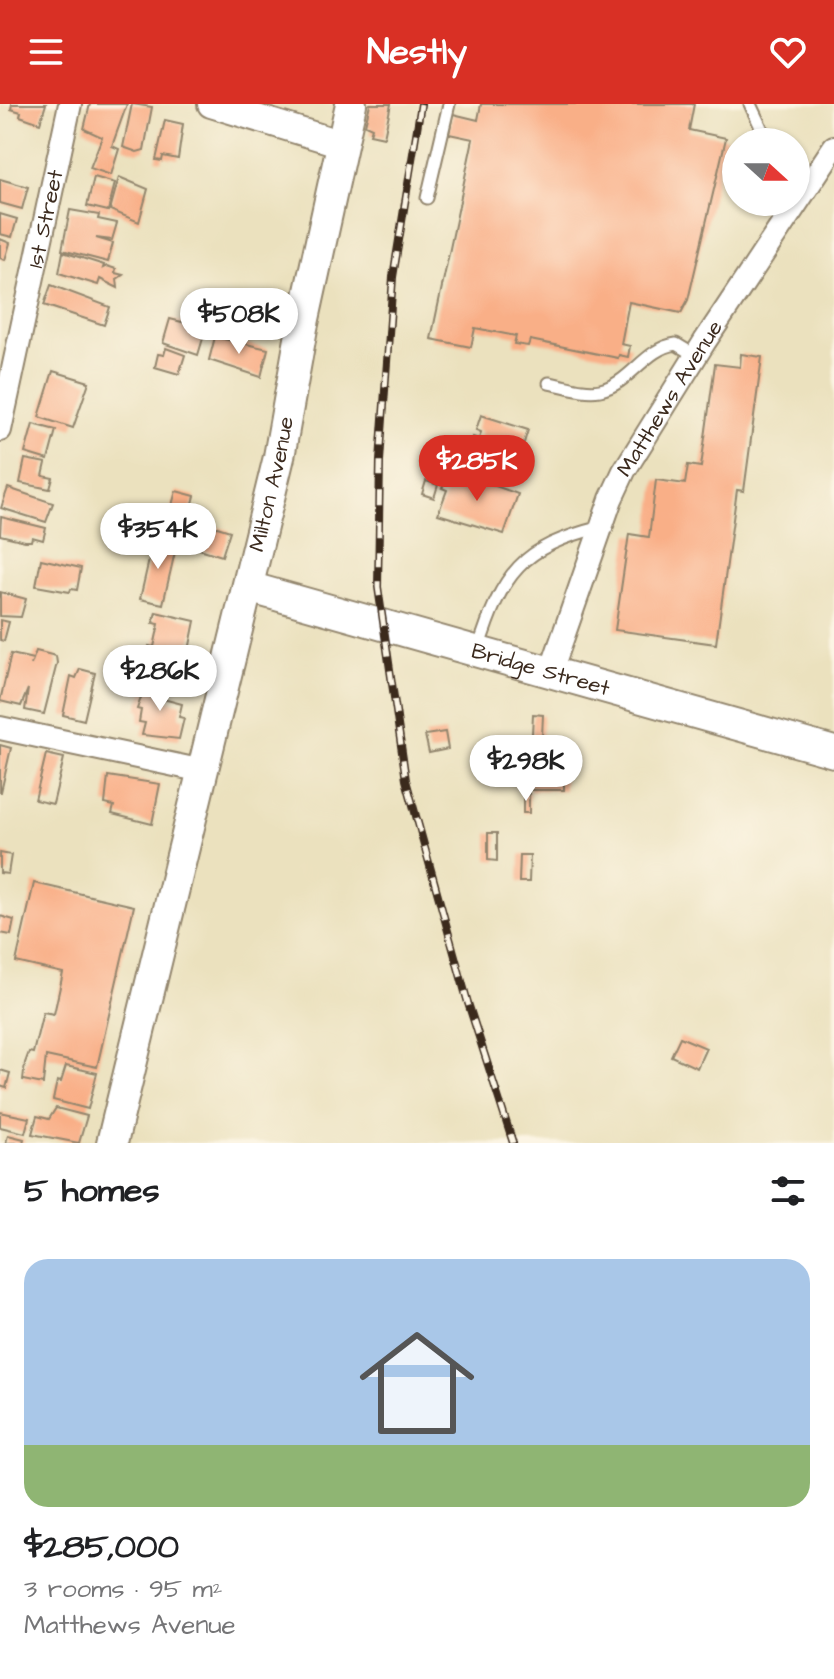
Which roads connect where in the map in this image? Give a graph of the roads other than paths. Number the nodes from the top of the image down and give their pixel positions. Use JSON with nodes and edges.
{"nodes":[{"id":1,"x":70,"y":104,"type":"edge"},
{"id":2,"x":211,"y":104,"type":"edge"},
{"id":3,"x":351,"y":104,"type":"edge"},
{"id":4,"x":449,"y":104,"type":"edge"},
{"id":5,"x":750,"y":104,"type":"edge"},
{"id":6,"x":761,"y":128,"type":"edge"},
{"id":7,"x":342,"y":144,"type":"junction"},
{"id":8,"x":834,"y":147,"type":"edge"},
{"id":9,"x":810,"y":173,"type":"edge"},
{"id":10,"x":427,"y":198,"type":"dead end"},
{"id":11,"x":781,"y":216,"type":"edge"},
{"id":12,"x":696,"y":356,"type":"junction"},
{"id":13,"x":549,"y":383,"type":"dead end"},
{"id":14,"x":0,"y":430,"type":"edge"},
{"id":15,"x":601,"y":527,"type":"junction"},
{"id":16,"x":248,"y":587,"type":"junction"},
{"id":17,"x":477,"y":654,"type":"junction"},
{"id":18,"x":550,"y":674,"type":"junction"},
{"id":19,"x":0,"y":728,"type":"edge"},
{"id":20,"x":832,"y":748,"type":"edge"},
{"id":21,"x":203,"y":771,"type":"junction"},
{"id":22,"x":112,"y":1143,"type":"edge"}],
"edges":[{"from":1,"to":14,"type":"street","name":"1st Street"},
{"from":2,"to":7,"type":"street"},
{"from":3,"to":7,"type":"main road","name":"Milton Avenue"},
{"from":4,"to":10,"type":"lane"},
{"from":5,"to":6,"type":"lane"},
{"from":7,"to":16,"type":"main road","name":"Milton Avenue"},
{"from":8,"to":9,"type":"street","name":"Matthews Avenue"},
{"from":11,"to":12,"type":"street","name":"Matthews Avenue"},
{"from":12,"to":13,"type":"lane"},
{"from":12,"to":15,"type":"street","name":"Matthews Avenue"},
{"from":15,"to":17,"type":"lane"},
{"from":15,"to":18,"type":"street","name":"Matthews Avenue"},
{"from":16,"to":17,"type":"main road","name":"Bridge Street"},
{"from":16,"to":21,"type":"main road","name":"Milton Avenue"},
{"from":17,"to":18,"type":"main road","name":"Bridge Street"},
{"from":18,"to":20,"type":"main road","name":"Bridge Street"},
{"from":19,"to":21,"type":"street"},
{"from":21,"to":22,"type":"main road","name":"Milton Avenue"}]}
